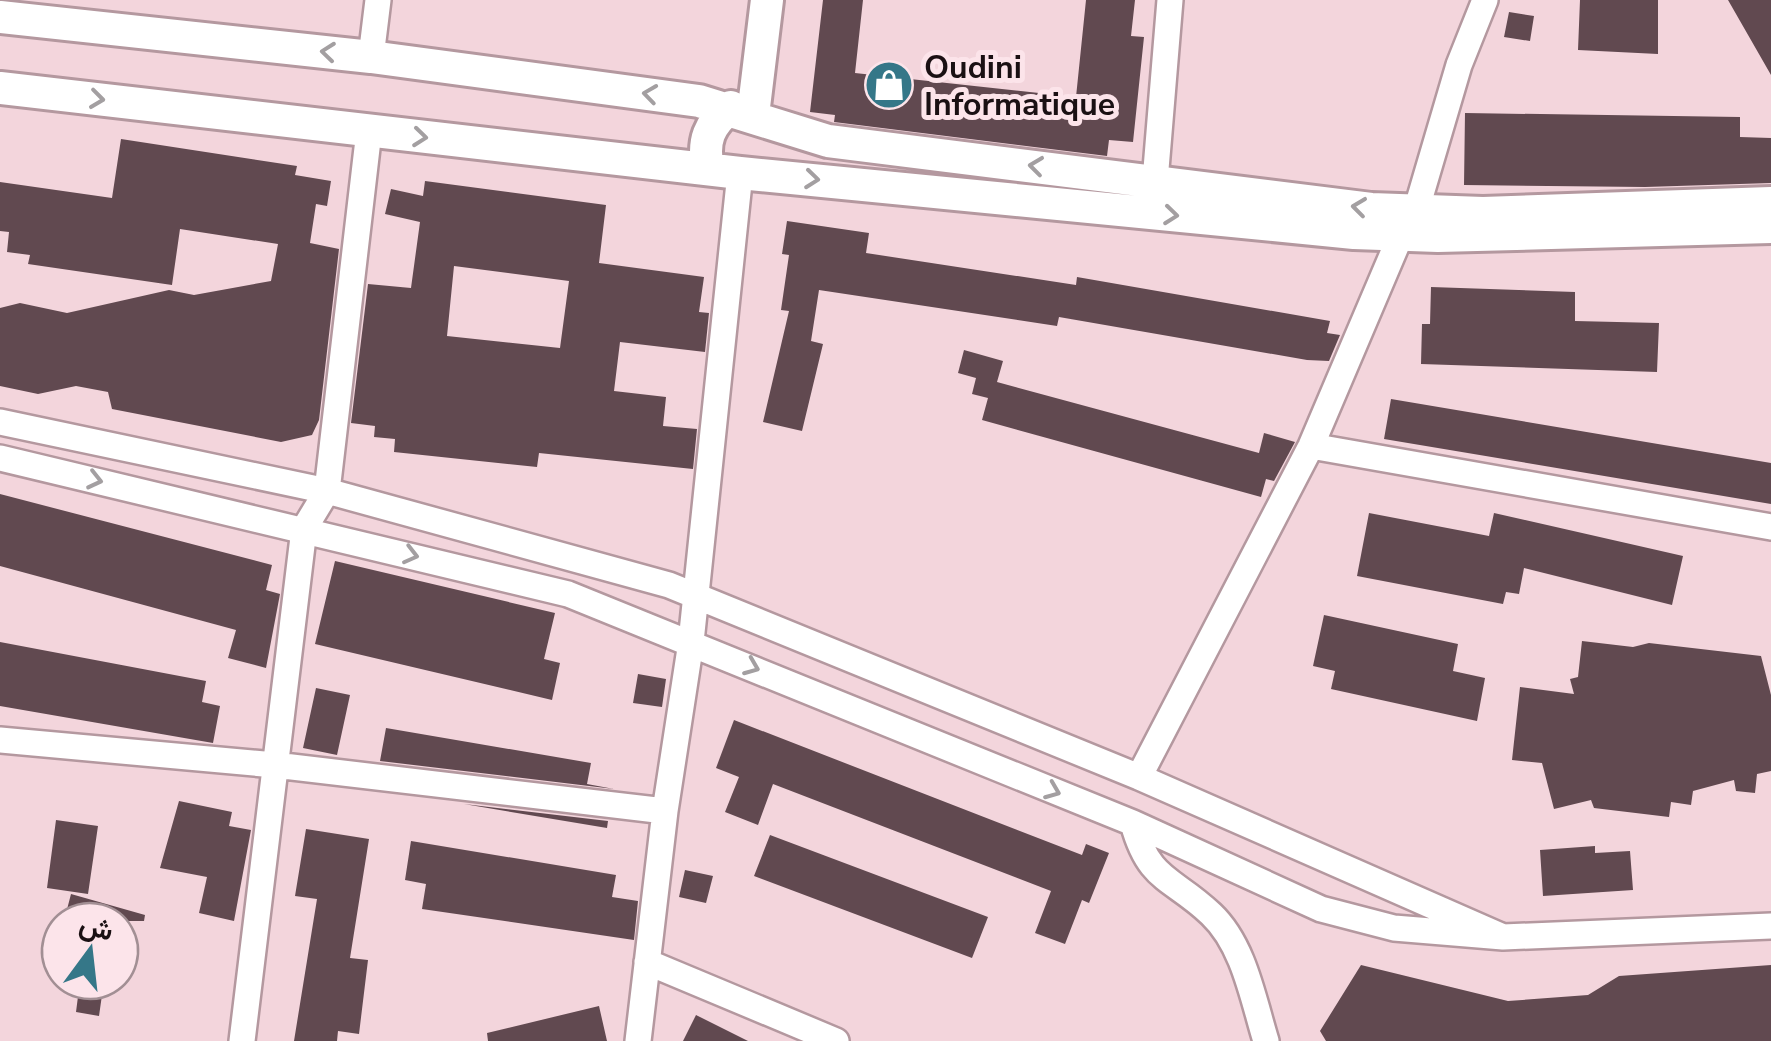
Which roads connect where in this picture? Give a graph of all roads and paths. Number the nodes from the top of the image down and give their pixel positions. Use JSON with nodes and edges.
{"nodes":[{"id":1,"x":378,"y":0,"type":"edge"},
{"id":2,"x":767,"y":0,"type":"edge"},
{"id":3,"x":1170,"y":0,"type":"edge"},
{"id":4,"x":1484,"y":0,"type":"edge"},
{"id":5,"x":1,"y":28,"type":"edge"},
{"id":6,"x":371,"y":57,"type":"junction"},
{"id":7,"x":0,"y":88,"type":"edge"},
{"id":8,"x":752,"y":115,"type":"junction"},
{"id":9,"x":369,"y":131,"type":"junction"},
{"id":10,"x":735,"y":172,"type":"junction"},
{"id":11,"x":1156,"y":180,"type":"junction"},
{"id":12,"x":1771,"y":203,"type":"edge"},
{"id":13,"x":1408,"y":224,"type":"junction"},
{"id":14,"x":1771,"y":227,"type":"edge"},
{"id":15,"x":0,"y":422,"type":"edge"},
{"id":16,"x":1312,"y":446,"type":"junction"},
{"id":17,"x":0,"y":458,"type":"edge"},
{"id":18,"x":327,"y":491,"type":"junction"},
{"id":19,"x":1771,"y":527,"type":"edge"},
{"id":20,"x":304,"y":528,"type":"junction"},
{"id":21,"x":693,"y":594,"type":"junction"},
{"id":22,"x":691,"y":642,"type":"junction"},
{"id":23,"x":0,"y":740,"type":"edge"},
{"id":24,"x":275,"y":765,"type":"junction"},
{"id":25,"x":1139,"y":777,"type":"junction"},
{"id":26,"x":665,"y":810,"type":"junction"},
{"id":27,"x":1132,"y":824,"type":"junction"},
{"id":28,"x":1771,"y":926,"type":"edge"},
{"id":29,"x":1502,"y":937,"type":"junction"},
{"id":30,"x":647,"y":962,"type":"junction"},
{"id":31,"x":242,"y":1041,"type":"edge"},
{"id":32,"x":638,"y":1041,"type":"edge"},
{"id":33,"x":836,"y":1041,"type":"edge"},
{"id":34,"x":1266,"y":1041,"type":"edge"}],
"edges":[{"from":1,"to":6,"type":"street"},
{"from":2,"to":8,"type":"street"},
{"from":3,"to":11,"type":"street"},
{"from":4,"to":13,"type":"street"},
{"from":6,"to":5,"type":"street","one_way":true},
{"from":8,"to":6,"type":"street","one_way":true},
{"from":7,"to":9,"type":"street","one_way":true},
{"from":8,"to":10,"type":"street"},
{"from":8,"to":10,"type":"street"},
{"from":11,"to":8,"type":"street","one_way":true},
{"from":9,"to":10,"type":"street","one_way":true},
{"from":9,"to":18,"type":"street"},
{"from":10,"to":13,"type":"street","one_way":true},
{"from":10,"to":21,"type":"street"},
{"from":13,"to":11,"type":"street","one_way":true},
{"from":12,"to":13,"type":"street"},
{"from":13,"to":14,"type":"street"},
{"from":13,"to":16,"type":"street"},
{"from":15,"to":18,"type":"street"},
{"from":16,"to":19,"type":"street"},
{"from":16,"to":25,"type":"street"},
{"from":17,"to":20,"type":"street","one_way":true},
{"from":18,"to":20,"type":"street"},
{"from":18,"to":21,"type":"street"},
{"from":20,"to":22,"type":"street","one_way":true},
{"from":20,"to":24,"type":"street"},
{"from":21,"to":22,"type":"street"},
{"from":21,"to":25,"type":"street"},
{"from":22,"to":26,"type":"street"},
{"from":22,"to":27,"type":"street","one_way":true},
{"from":23,"to":24,"type":"street"},
{"from":24,"to":26,"type":"street"},
{"from":24,"to":31,"type":"street"},
{"from":25,"to":29,"type":"street"},
{"from":26,"to":30,"type":"street"},
{"from":27,"to":29,"type":"street"},
{"from":27,"to":34,"type":"street"},
{"from":28,"to":29,"type":"street"},
{"from":30,"to":32,"type":"street"},
{"from":30,"to":33,"type":"street"}]}
